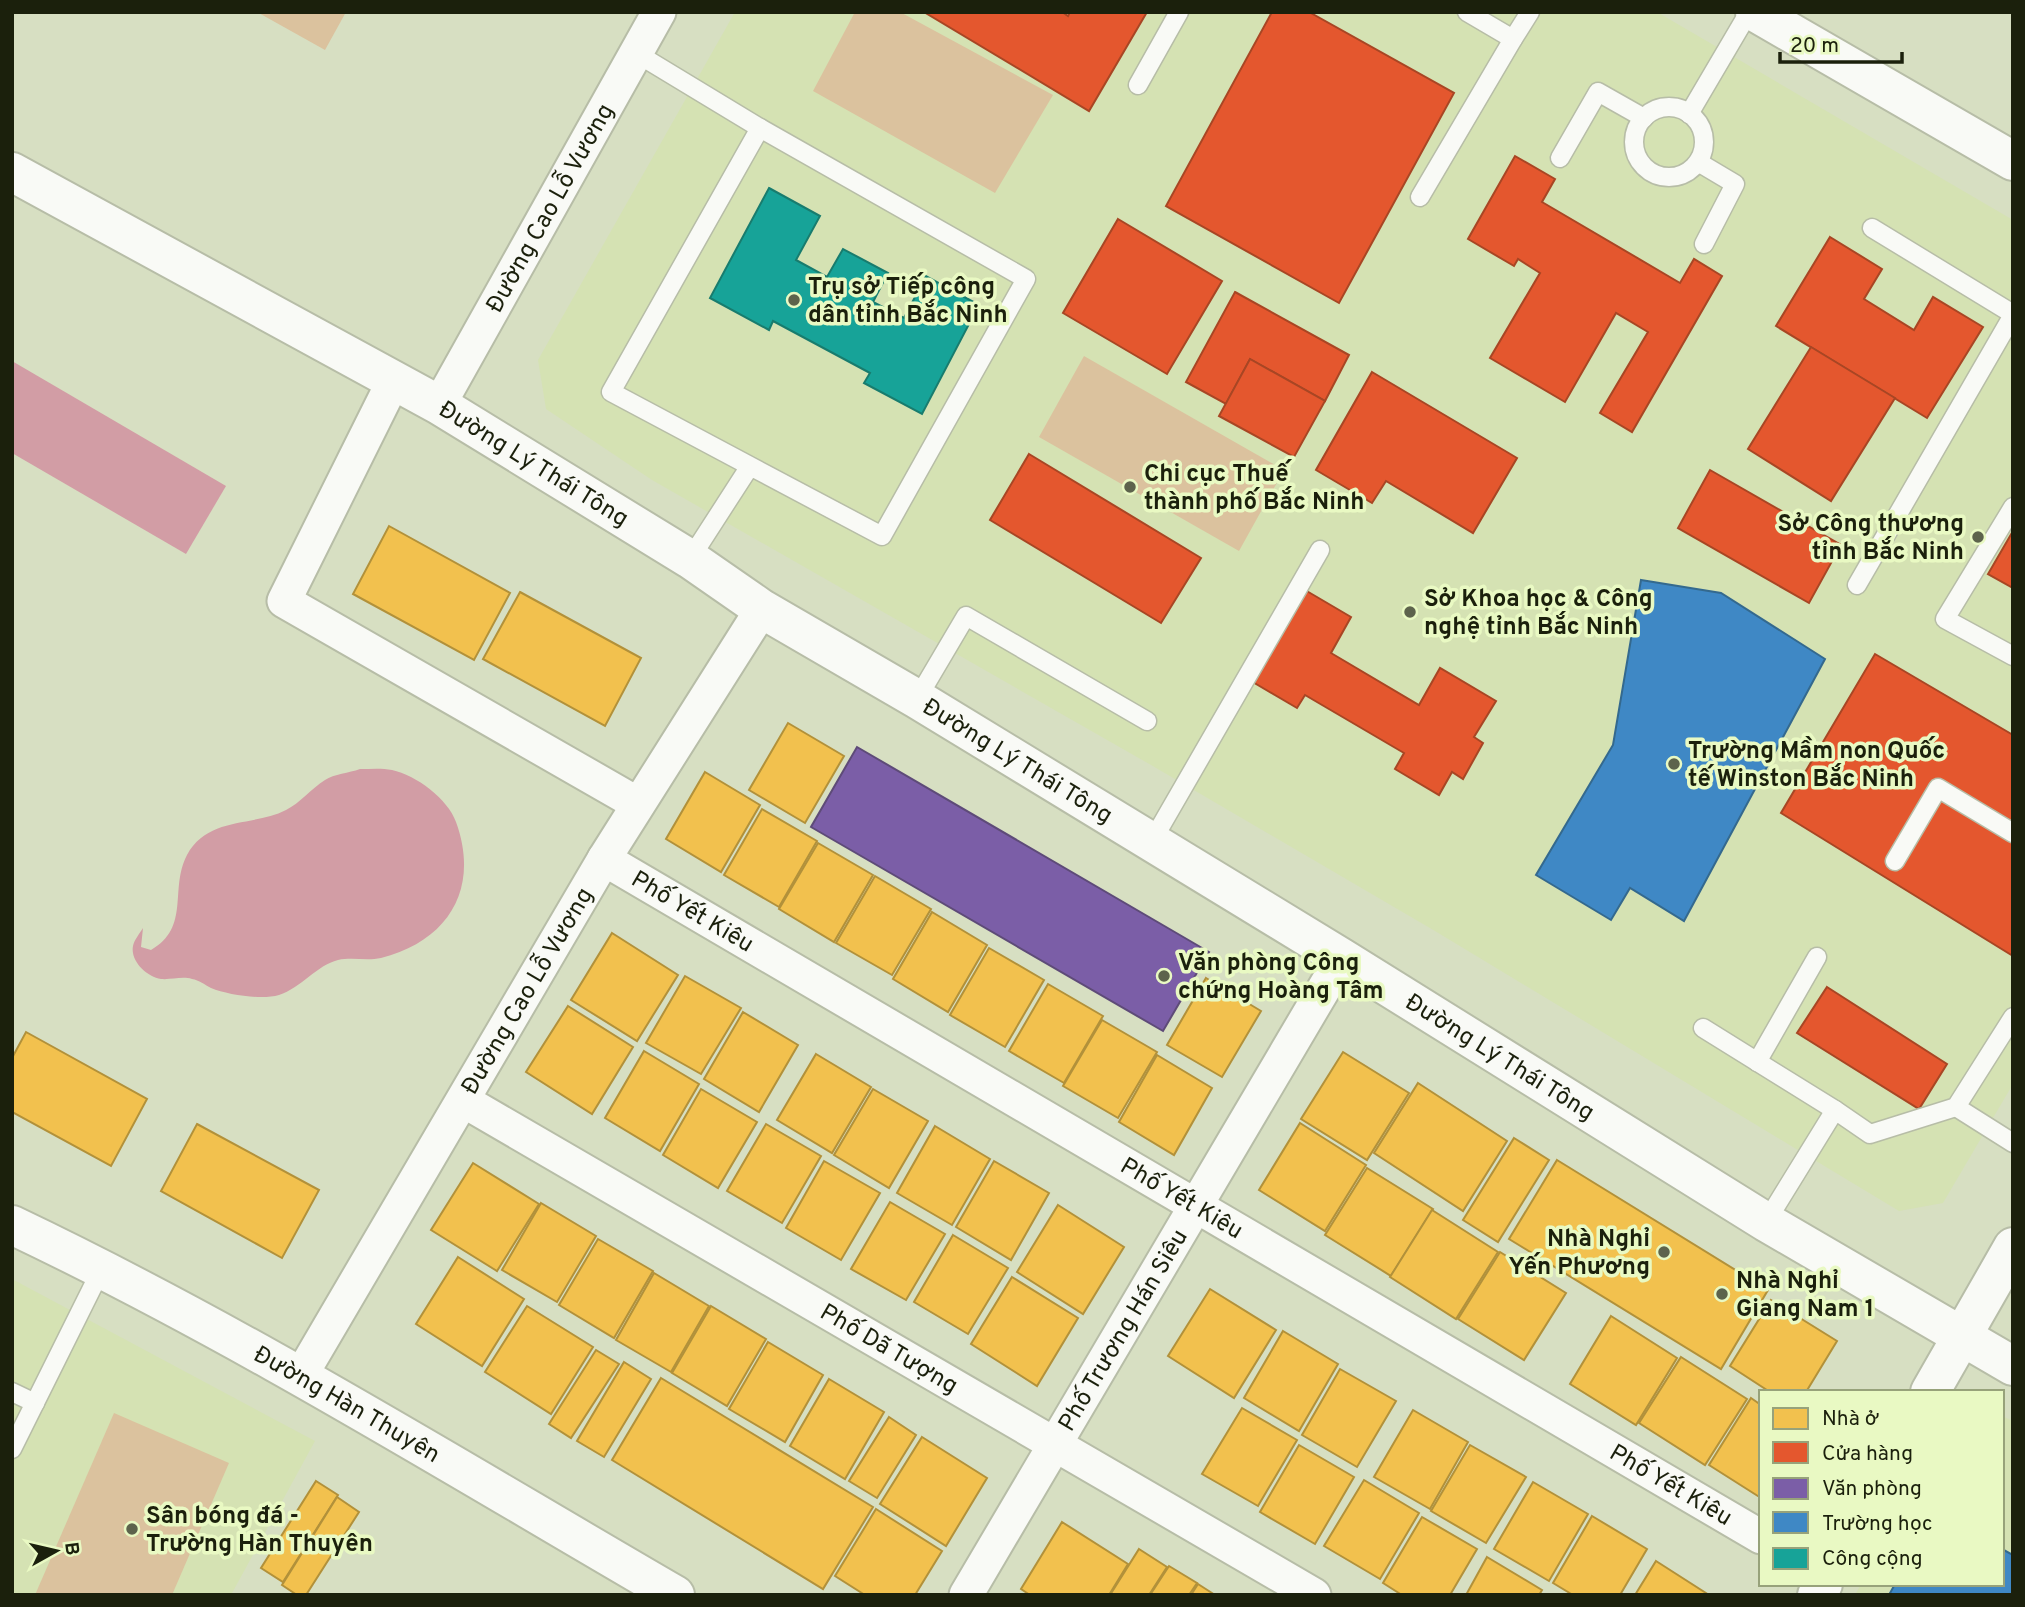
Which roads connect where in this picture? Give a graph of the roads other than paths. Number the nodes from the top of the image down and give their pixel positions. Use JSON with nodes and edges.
{"nodes":[{"id":1,"x":659,"y":12,"type":"edge"},
{"id":2,"x":1179,"y":12,"type":"edge"},
{"id":3,"x":1467,"y":12,"type":"edge"},
{"id":4,"x":1530,"y":12,"type":"edge"},
{"id":5,"x":1749,"y":12,"type":"edge"},
{"id":6,"x":1778,"y":18,"type":"edge"},
{"id":7,"x":1513,"y":39,"type":"junction"},
{"id":8,"x":636,"y":53,"type":"junction"},
{"id":9,"x":1138,"y":85,"type":"dead end"},
{"id":10,"x":1689,"y":114,"type":"junction"},
{"id":11,"x":1644,"y":118,"type":"junction"},
{"id":12,"x":760,"y":128,"type":"junction"},
{"id":13,"x":1560,"y":158,"type":"dead end"},
{"id":14,"x":2013,"y":161,"type":"edge"},
{"id":15,"x":1698,"y":162,"type":"junction"},
{"id":16,"x":12,"y":172,"type":"edge"},
{"id":17,"x":1420,"y":197,"type":"dead end"},
{"id":18,"x":1872,"y":229,"type":"dead end"},
{"id":19,"x":1704,"y":244,"type":"dead end"},
{"id":20,"x":2013,"y":314,"type":"edge"},
{"id":21,"x":394,"y":380,"type":"junction"},
{"id":22,"x":439,"y":405,"type":"junction"},
{"id":23,"x":750,"y":466,"type":"junction"},
{"id":24,"x":2013,"y":507,"type":"edge"},
{"id":25,"x":1320,"y":550,"type":"dead end"},
{"id":26,"x":690,"y":559,"type":"junction"},
{"id":27,"x":1857,"y":584,"type":"dead end"},
{"id":28,"x":762,"y":609,"type":"junction"},
{"id":29,"x":2013,"y":656,"type":"edge"},
{"id":30,"x":917,"y":699,"type":"junction"},
{"id":31,"x":1147,"y":721,"type":"dead end"},
{"id":32,"x":638,"y":804,"type":"junction"},
{"id":33,"x":2013,"y":833,"type":"edge"},
{"id":34,"x":1151,"y":843,"type":"junction"},
{"id":35,"x":604,"y":859,"type":"junction"},
{"id":36,"x":1895,"y":861,"type":"dead end"},
{"id":37,"x":1817,"y":957,"type":"dead end"},
{"id":38,"x":1342,"y":958,"type":"junction"},
{"id":39,"x":2013,"y":1017,"type":"edge"},
{"id":40,"x":1703,"y":1028,"type":"dead end"},
{"id":41,"x":1757,"y":1062,"type":"junction"},
{"id":42,"x":464,"y":1101,"type":"junction"},
{"id":43,"x":1956,"y":1107,"type":"junction"},
{"id":44,"x":1835,"y":1110,"type":"junction"},
{"id":45,"x":2013,"y":1143,"type":"edge"},
{"id":46,"x":1195,"y":1206,"type":"junction"},
{"id":47,"x":1766,"y":1222,"type":"junction"},
{"id":48,"x":12,"y":1225,"type":"edge"},
{"id":49,"x":2013,"y":1247,"type":"edge"},
{"id":50,"x":102,"y":1268,"type":"junction"},
{"id":51,"x":1961,"y":1336,"type":"junction"},
{"id":52,"x":2013,"y":1366,"type":"edge"},
{"id":53,"x":300,"y":1377,"type":"junction"},
{"id":54,"x":1931,"y":1390,"type":"edge"},
{"id":55,"x":12,"y":1392,"type":"edge"},
{"id":56,"x":35,"y":1403,"type":"junction"},
{"id":57,"x":1055,"y":1445,"type":"junction"},
{"id":58,"x":12,"y":1449,"type":"edge"},
{"id":59,"x":1759,"y":1536,"type":"edge"},
{"id":60,"x":675,"y":1595,"type":"edge"},
{"id":61,"x":966,"y":1595,"type":"edge"},
{"id":62,"x":1314,"y":1595,"type":"edge"}],
"edges":[{"from":1,"to":8,"type":"street","name":"Đường Cao Lỗ Vương"},
{"from":2,"to":9,"type":"lane"},
{"from":3,"to":7,"type":"lane"},
{"from":4,"to":7,"type":"lane"},
{"from":5,"to":10,"type":"lane"},
{"from":6,"to":14,"type":"street"},
{"from":7,"to":17,"type":"lane"},
{"from":8,"to":12,"type":"lane"},
{"from":8,"to":22,"type":"street","name":"Đường Cao Lỗ Vương"},
{"from":10,"to":11,"type":"lane"},
{"from":10,"to":15,"type":"lane"},
{"from":11,"to":13,"type":"lane"},
{"from":11,"to":15,"type":"lane"},
{"from":12,"to":23,"type":"lane"},
{"from":12,"to":23,"type":"lane"},
{"from":15,"to":19,"type":"lane"},
{"from":16,"to":21,"type":"street","name":"Đường Lý Thái Tông"},
{"from":18,"to":20,"type":"lane"},
{"from":20,"to":27,"type":"lane"},
{"from":21,"to":22,"type":"street","name":"Đường Lý Thái Tông"},
{"from":21,"to":32,"type":"street"},
{"from":22,"to":26,"type":"street","name":"Đường Lý Thái Tông"},
{"from":23,"to":26,"type":"lane"},
{"from":24,"to":29,"type":"lane"},
{"from":25,"to":34,"type":"lane"},
{"from":26,"to":28,"type":"street","name":"Đường Lý Thái Tông"},
{"from":28,"to":30,"type":"street","name":"Đường Lý Thái Tông"},
{"from":28,"to":32,"type":"street","name":"Đường Cao Lỗ Vương"},
{"from":30,"to":31,"type":"lane"},
{"from":30,"to":34,"type":"street","name":"Đường Lý Thái Tông"},
{"from":32,"to":35,"type":"street","name":"Đường Cao Lỗ Vương"},
{"from":33,"to":36,"type":"lane"},
{"from":34,"to":38,"type":"street","name":"Đường Lý Thái Tông"},
{"from":35,"to":42,"type":"street","name":"Đường Cao Lỗ Vương"},
{"from":35,"to":46,"type":"street","name":"Phố Yết Kiêu"},
{"from":37,"to":41,"type":"lane"},
{"from":38,"to":46,"type":"street","name":"Phố Trương Hán Siêu"},
{"from":38,"to":47,"type":"street","name":"Đường Lý Thái Tông"},
{"from":39,"to":43,"type":"lane"},
{"from":40,"to":41,"type":"lane"},
{"from":41,"to":44,"type":"lane"},
{"from":42,"to":53,"type":"street","name":"Đường Cao Lỗ Vương"},
{"from":42,"to":57,"type":"street","name":"Phố Dã Tượng"},
{"from":43,"to":44,"type":"lane"},
{"from":43,"to":45,"type":"lane"},
{"from":44,"to":47,"type":"lane"},
{"from":46,"to":57,"type":"street","name":"Phố Trương Hán Siêu"},
{"from":46,"to":59,"type":"street","name":"Phố Yết Kiêu"},
{"from":47,"to":51,"type":"street","name":"Đường Lý Thái Tông"},
{"from":48,"to":50,"type":"street","name":"Đường Hàn Thuyên"},
{"from":49,"to":51,"type":"street"},
{"from":50,"to":53,"type":"street","name":"Đường Hàn Thuyên"},
{"from":50,"to":56,"type":"lane"},
{"from":51,"to":52,"type":"street","name":"Đường Lý Thái Tông"},
{"from":51,"to":54,"type":"street"},
{"from":53,"to":60,"type":"street","name":"Đường Hàn Thuyên"},
{"from":55,"to":56,"type":"lane"},
{"from":56,"to":58,"type":"lane"},
{"from":57,"to":61,"type":"street","name":"Phố Trương Hán Siêu"},
{"from":57,"to":62,"type":"street","name":"Phố Dã Tượng"}]}
